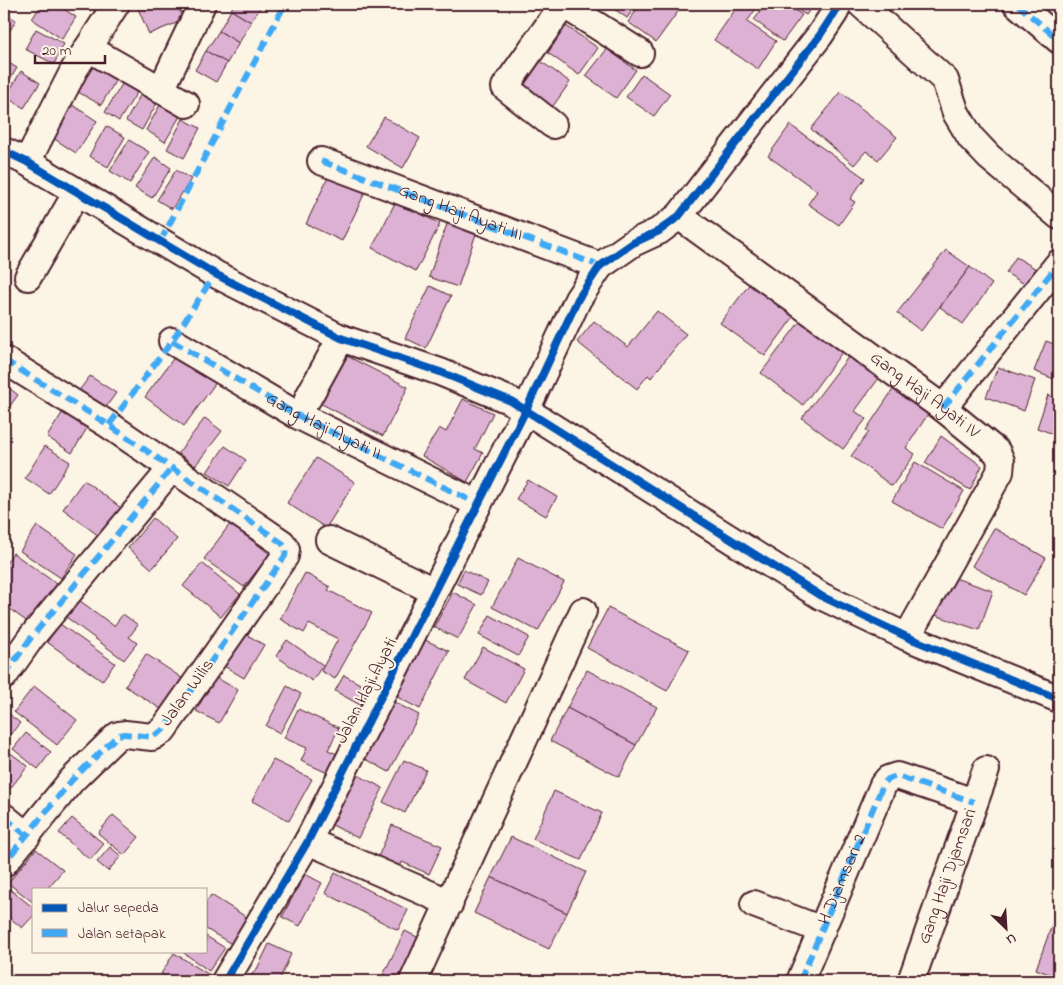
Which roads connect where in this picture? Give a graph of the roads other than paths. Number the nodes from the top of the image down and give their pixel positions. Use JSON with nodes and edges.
{"nodes":[{"id":1,"x":116,"y":4,"type":"edge"},
{"id":2,"x":202,"y":4,"type":"edge"},
{"id":3,"x":563,"y":4,"type":"edge"},
{"id":4,"x":838,"y":4,"type":"edge"},
{"id":5,"x":861,"y":4,"type":"edge"},
{"id":6,"x":1017,"y":4,"type":"edge"},
{"id":7,"x":1059,"y":40,"type":"edge"},
{"id":8,"x":88,"y":48,"type":"junction"},
{"id":9,"x":640,"y":53,"type":"dead end"},
{"id":10,"x":162,"y":90,"type":"junction"},
{"id":11,"x":186,"y":104,"type":"dead end"},
{"id":12,"x":553,"y":125,"type":"dead end"},
{"id":13,"x":15,"y":156,"type":"edge"},
{"id":14,"x":322,"y":161,"type":"dead end"},
{"id":15,"x":77,"y":192,"type":"junction"},
{"id":16,"x":679,"y":216,"type":"junction"},
{"id":17,"x":1059,"y":216,"type":"edge"},
{"id":18,"x":1059,"y":263,"type":"edge"},
{"id":19,"x":600,"y":266,"type":"junction"},
{"id":20,"x":28,"y":277,"type":"dead end"},
{"id":21,"x":341,"y":338,"type":"junction"},
{"id":22,"x":172,"y":341,"type":"dead end"},
{"id":23,"x":4,"y":360,"type":"edge"},
{"id":24,"x":308,"y":398,"type":"dead end"},
{"id":25,"x":943,"y":408,"type":"junction"},
{"id":26,"x":526,"y":410,"type":"junction"},
{"id":27,"x":172,"y":468,"type":"junction"},
{"id":28,"x":478,"y":504,"type":"junction"},
{"id":29,"x":329,"y":540,"type":"dead end"},
{"id":30,"x":434,"y":591,"type":"junction"},
{"id":31,"x":583,"y":611,"type":"dead end"},
{"id":32,"x":907,"y":638,"type":"junction"},
{"id":33,"x":4,"y":676,"type":"edge"},
{"id":34,"x":1059,"y":699,"type":"edge"},
{"id":35,"x":986,"y":770,"type":"dead end"},
{"id":36,"x":974,"y":802,"type":"junction"},
{"id":37,"x":4,"y":817,"type":"edge"},
{"id":38,"x":27,"y":836,"type":"junction"},
{"id":39,"x":308,"y":841,"type":"junction"},
{"id":40,"x":4,"y":863,"type":"edge"},
{"id":41,"x":450,"y":903,"type":"junction"},
{"id":42,"x":754,"y":904,"type":"dead end"},
{"id":43,"x":822,"y":930,"type":"junction"},
{"id":44,"x":225,"y":981,"type":"edge"},
{"id":45,"x":413,"y":981,"type":"edge"},
{"id":46,"x":800,"y":981,"type":"edge"},
{"id":47,"x":911,"y":981,"type":"edge"}],
"edges":[{"from":1,"to":8,"type":"street"},
{"from":2,"to":10,"type":"street"},
{"from":3,"to":9,"type":"street"},
{"from":3,"to":12,"type":"street"},
{"from":4,"to":16,"type":"street"},
{"from":5,"to":17,"type":"street"},
{"from":6,"to":7,"type":"street"},
{"from":8,"to":10,"type":"street"},
{"from":8,"to":13,"type":"street"},
{"from":10,"to":11,"type":"street"},
{"from":13,"to":15,"type":"street"},
{"from":14,"to":19,"type":"street","name":"Gang Haji Ayati III"},
{"from":15,"to":20,"type":"street"},
{"from":15,"to":21,"type":"street"},
{"from":16,"to":19,"type":"street"},
{"from":16,"to":25,"type":"street","name":"Gang Haji Ayati IV"},
{"from":18,"to":25,"type":"street"},
{"from":19,"to":26,"type":"street","name":"Jalan Haji Ayati"},
{"from":21,"to":24,"type":"street"},
{"from":21,"to":26,"type":"street"},
{"from":22,"to":28,"type":"street","name":"Gang Haji Ayati II"},
{"from":23,"to":27,"type":"street"},
{"from":25,"to":32,"type":"street","name":"Gang Haji Ayati IV"},
{"from":26,"to":28,"type":"street","name":"Jalan Haji Ayati"},
{"from":26,"to":32,"type":"street"},
{"from":27,"to":33,"type":"street"},
{"from":27,"to":38,"type":"street","name":"Jalan Wilis"},
{"from":28,"to":30,"type":"street","name":"Jalan Haji Ayati"},
{"from":29,"to":30,"type":"street"},
{"from":30,"to":39,"type":"street","name":"Jalan Haji Ayati"},
{"from":31,"to":41,"type":"street"},
{"from":32,"to":34,"type":"street"},
{"from":35,"to":36,"type":"street","name":"Gang Haji Djamsari"},
{"from":36,"to":43,"type":"street","name":"H Djamsari 2"},
{"from":36,"to":47,"type":"street","name":"Gang Haji Djamsari"},
{"from":37,"to":38,"type":"street"},
{"from":38,"to":40,"type":"street","name":"Jalan Wilis"},
{"from":39,"to":41,"type":"street"},
{"from":39,"to":44,"type":"street","name":"Jalan Haji Ayati"},
{"from":41,"to":45,"type":"street"},
{"from":42,"to":43,"type":"street"},
{"from":43,"to":46,"type":"street","name":"H Djamsari 2"}]}
